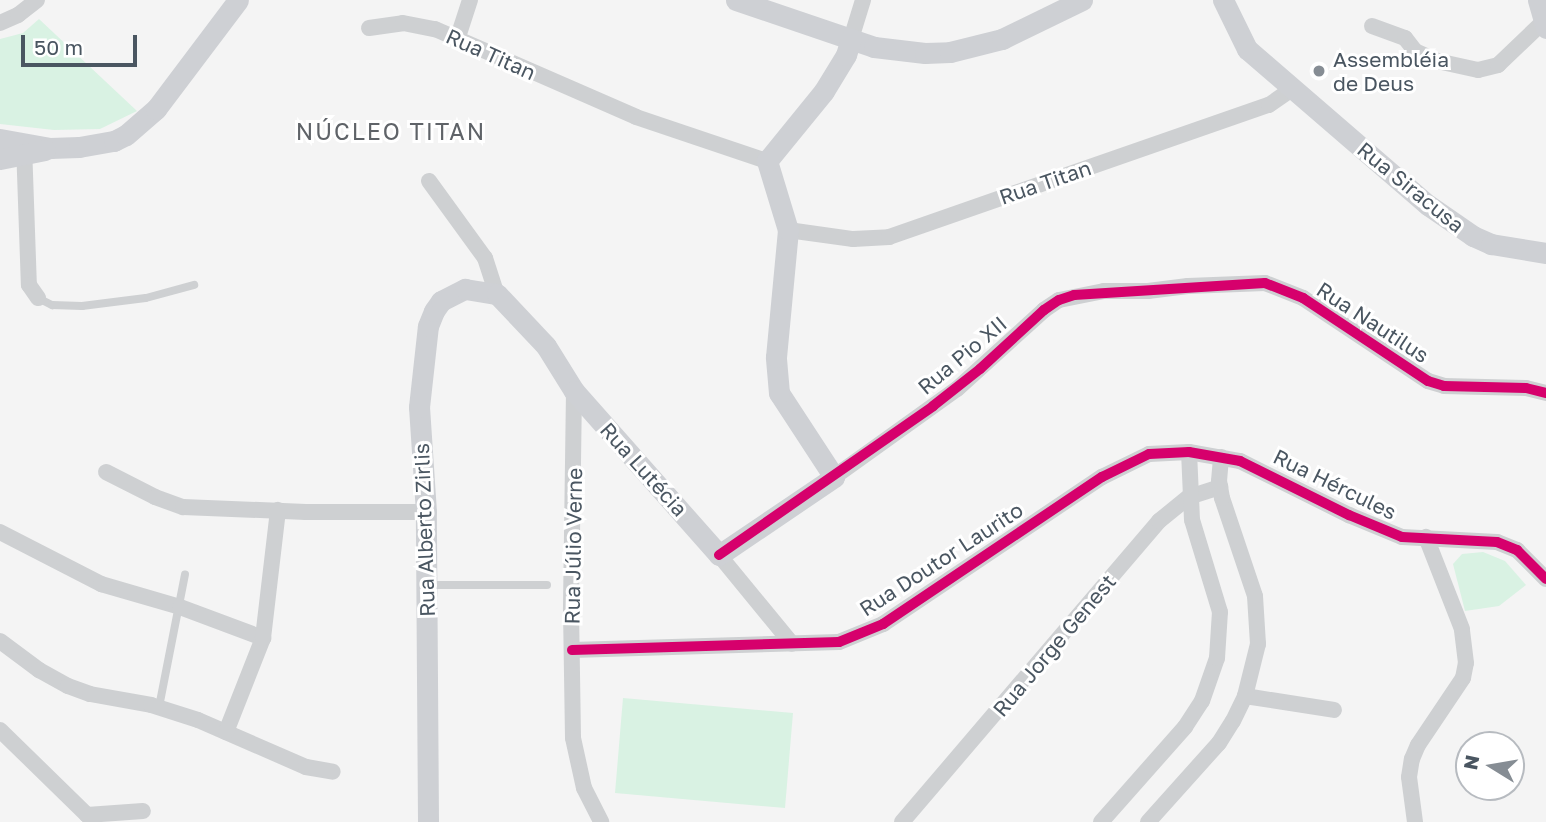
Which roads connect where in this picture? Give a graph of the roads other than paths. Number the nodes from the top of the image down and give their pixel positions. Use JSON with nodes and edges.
{"nodes":[{"id":1,"x":37,"y":0,"type":"edge"},
{"id":2,"x":238,"y":0,"type":"edge"},
{"id":3,"x":470,"y":0,"type":"edge"},
{"id":4,"x":736,"y":0,"type":"edge"},
{"id":5,"x":863,"y":0,"type":"edge"},
{"id":6,"x":1082,"y":0,"type":"edge"},
{"id":7,"x":1223,"y":0,"type":"edge"},
{"id":8,"x":1542,"y":16,"type":"edge"},
{"id":9,"x":0,"y":23,"type":"edge"},
{"id":10,"x":1372,"y":26,"type":"dead end"},
{"id":11,"x":369,"y":28,"type":"dead end"},
{"id":12,"x":851,"y":39,"type":"junction"},
{"id":13,"x":457,"y":40,"type":"junction"},
{"id":14,"x":1293,"y":88,"type":"junction"},
{"id":15,"x":0,"y":139,"type":"edge"},
{"id":16,"x":25,"y":149,"type":"junction"},
{"id":17,"x":0,"y":159,"type":"edge"},
{"id":18,"x":767,"y":161,"type":"junction"},
{"id":19,"x":429,"y":181,"type":"dead end"},
{"id":20,"x":789,"y":230,"type":"junction"},
{"id":21,"x":1546,"y":253,"type":"edge"},
{"id":22,"x":1265,"y":283,"type":"joint"},
{"id":23,"x":194,"y":285,"type":"dead end"},
{"id":24,"x":497,"y":294,"type":"junction"},
{"id":25,"x":38,"y":298,"type":"joint"},
{"id":26,"x":574,"y":391,"type":"junction"},
{"id":27,"x":1546,"y":393,"type":"edge"},
{"id":28,"x":1189,"y":452,"type":"junction"},
{"id":29,"x":1222,"y":457,"type":"junction"},
{"id":30,"x":106,"y":472,"type":"dead end"},
{"id":31,"x":834,"y":477,"type":"junction"},
{"id":32,"x":1220,"y":486,"type":"junction"},
{"id":33,"x":1189,"y":497,"type":"junction"},
{"id":34,"x":278,"y":510,"type":"junction"},
{"id":35,"x":426,"y":512,"type":"junction"},
{"id":36,"x":0,"y":532,"type":"edge"},
{"id":37,"x":1426,"y":537,"type":"junction"},
{"id":38,"x":719,"y":555,"type":"junction"},
{"id":39,"x":185,"y":575,"type":"dead end"},
{"id":40,"x":1546,"y":579,"type":"edge"},
{"id":41,"x":426,"y":585,"type":"junction"},
{"id":42,"x":547,"y":585,"type":"dead end"},
{"id":43,"x":180,"y":607,"type":"junction"},
{"id":44,"x":263,"y":638,"type":"junction"},
{"id":45,"x":0,"y":640,"type":"edge"},
{"id":46,"x":792,"y":644,"type":"junction"},
{"id":47,"x":572,"y":650,"type":"junction"},
{"id":48,"x":1245,"y":696,"type":"junction"},
{"id":49,"x":159,"y":707,"type":"junction"},
{"id":50,"x":1334,"y":710,"type":"dead end"},
{"id":51,"x":0,"y":730,"type":"edge"},
{"id":52,"x":226,"y":732,"type":"junction"},
{"id":53,"x":334,"y":772,"type":"dead end"},
{"id":54,"x":144,"y":811,"type":"dead end"},
{"id":55,"x":428,"y":822,"type":"edge"},
{"id":56,"x":601,"y":822,"type":"edge"},
{"id":57,"x":902,"y":822,"type":"edge"},
{"id":58,"x":1101,"y":822,"type":"edge"},
{"id":59,"x":1148,"y":822,"type":"edge"},
{"id":60,"x":1415,"y":822,"type":"edge"}],
"edges":[{"from":1,"to":9,"type":"street"},
{"from":2,"to":16,"type":"street"},
{"from":3,"to":13,"type":"street"},
{"from":4,"to":12,"type":"street"},
{"from":5,"to":12,"type":"street"},
{"from":6,"to":12,"type":"street"},
{"from":7,"to":14,"type":"street","name":"Rua Siracusa"},
{"from":8,"to":10,"type":"street"},
{"from":11,"to":13,"type":"street","name":"Rua Titan"},
{"from":12,"to":18,"type":"street"},
{"from":13,"to":18,"type":"street","name":"Rua Titan"},
{"from":14,"to":20,"type":"street","name":"Rua Titan"},
{"from":14,"to":21,"type":"street","name":"Rua Siracusa"},
{"from":15,"to":16,"type":"street"},
{"from":16,"to":17,"type":"street"},
{"from":16,"to":25,"type":"street"},
{"from":18,"to":20,"type":"street"},
{"from":19,"to":24,"type":"street"},
{"from":20,"to":31,"type":"street"},
{"from":22,"to":27,"type":"street","name":"Rua Nautilus"},
{"from":22,"to":31,"type":"street","name":"Rua Pio XII"},
{"from":23,"to":25,"type":"lane"},
{"from":24,"to":26,"type":"street","name":"Rua Lutécia"},
{"from":24,"to":35,"type":"street","name":"Rua Alberto Zirlis"},
{"from":26,"to":38,"type":"street","name":"Rua Lutécia"},
{"from":26,"to":47,"type":"street","name":"Rua Júlio Verne"},
{"from":28,"to":29,"type":"street","name":"Rua Doutor Laurito"},
{"from":28,"to":33,"type":"street"},
{"from":28,"to":46,"type":"street","name":"Rua Doutor Laurito"},
{"from":29,"to":32,"type":"street"},
{"from":29,"to":37,"type":"street","name":"Rua Hércules"},
{"from":30,"to":34,"type":"street"},
{"from":31,"to":38,"type":"street","name":"Rua Pio XII"},
{"from":32,"to":33,"type":"street","name":"Rua Jorge Genest"},
{"from":32,"to":48,"type":"street"},
{"from":33,"to":57,"type":"street","name":"Rua Jorge Genest"},
{"from":33,"to":58,"type":"street"},
{"from":34,"to":35,"type":"street"},
{"from":34,"to":44,"type":"street"},
{"from":35,"to":41,"type":"street","name":"Rua Alberto Zirlis"},
{"from":36,"to":43,"type":"street"},
{"from":37,"to":40,"type":"street","name":"Rua Hércules"},
{"from":37,"to":60,"type":"street"},
{"from":38,"to":46,"type":"street","name":"Rua Lutécia"},
{"from":39,"to":43,"type":"lane"},
{"from":41,"to":42,"type":"lane"},
{"from":41,"to":55,"type":"street","name":"Rua Alberto Zirlis"},
{"from":43,"to":44,"type":"street"},
{"from":43,"to":49,"type":"lane"},
{"from":44,"to":52,"type":"street"},
{"from":45,"to":49,"type":"street"},
{"from":46,"to":47,"type":"street","name":"Rua Doutor Laurito"},
{"from":47,"to":56,"type":"street","name":"Rua Júlio Verne"},
{"from":48,"to":50,"type":"street"},
{"from":48,"to":59,"type":"street"},
{"from":49,"to":52,"type":"street"},
{"from":51,"to":54,"type":"street"},
{"from":52,"to":53,"type":"street"}]}
